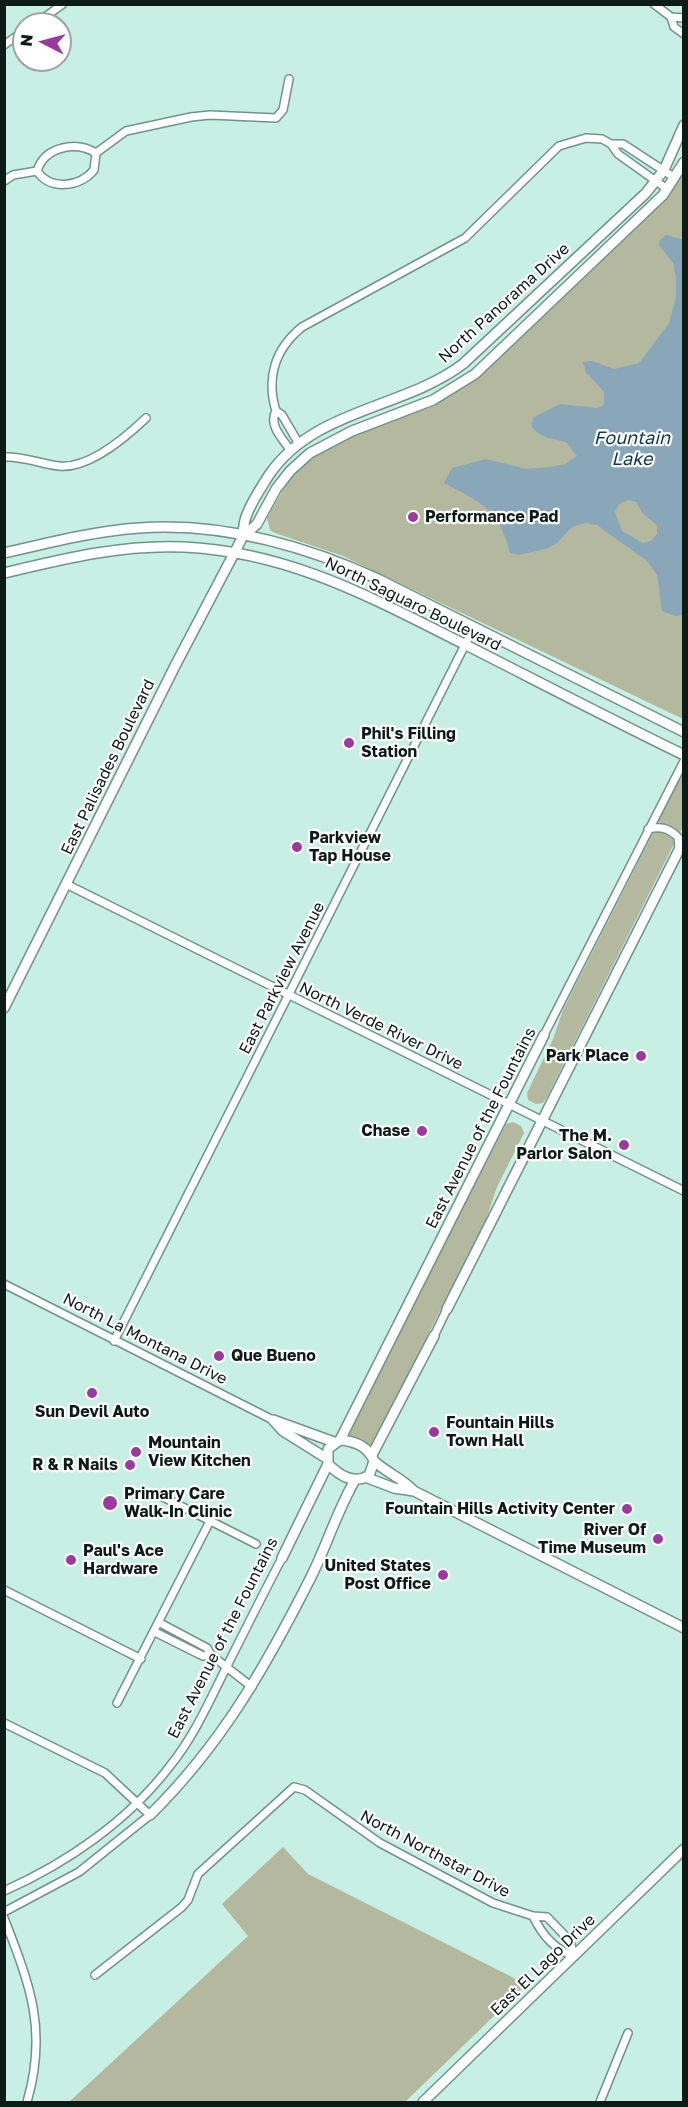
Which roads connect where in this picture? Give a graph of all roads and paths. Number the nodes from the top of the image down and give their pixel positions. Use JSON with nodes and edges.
{"nodes":[{"id":1,"x":657,"y":5,"type":"edge"},
{"id":2,"x":671,"y":17,"type":"junction"},
{"id":3,"x":684,"y":18,"type":"edge"},
{"id":4,"x":684,"y":34,"type":"edge"},
{"id":5,"x":289,"y":79,"type":"dead end"},
{"id":6,"x":684,"y":125,"type":"edge"},
{"id":7,"x":611,"y":144,"type":"junction"},
{"id":8,"x":96,"y":153,"type":"junction"},
{"id":9,"x":647,"y":159,"type":"junction"},
{"id":10,"x":684,"y":162,"type":"edge"},
{"id":11,"x":640,"y":169,"type":"junction"},
{"id":12,"x":664,"y":170,"type":"junction"},
{"id":13,"x":37,"y":171,"type":"junction"},
{"id":14,"x":675,"y":178,"type":"junction"},
{"id":15,"x":4,"y":181,"type":"edge"},
{"id":16,"x":656,"y":181,"type":"junction"},
{"id":17,"x":667,"y":189,"type":"junction"},
{"id":18,"x":276,"y":411,"type":"junction"},
{"id":19,"x":146,"y":418,"type":"dead end"},
{"id":20,"x":299,"y":444,"type":"junction"},
{"id":21,"x":290,"y":450,"type":"junction"},
{"id":22,"x":4,"y":457,"type":"edge"},
{"id":23,"x":242,"y":539,"type":"junction"},
{"id":24,"x":235,"y":552,"type":"junction"},
{"id":25,"x":4,"y":553,"type":"edge"},
{"id":26,"x":4,"y":573,"type":"edge"},
{"id":27,"x":474,"y":627,"type":"junction"},
{"id":28,"x":466,"y":645,"type":"junction"},
{"id":29,"x":684,"y":732,"type":"edge"},
{"id":30,"x":684,"y":755,"type":"edge"},
{"id":31,"x":684,"y":761,"type":"edge"},
{"id":32,"x":648,"y":829,"type":"junction"},
{"id":33,"x":681,"y":844,"type":"edge"},
{"id":34,"x":66,"y":884,"type":"junction"},
{"id":35,"x":289,"y":996,"type":"junction"},
{"id":36,"x":4,"y":1008,"type":"edge"},
{"id":37,"x":544,"y":1035,"type":"joint"},
{"id":38,"x":509,"y":1104,"type":"junction"},
{"id":39,"x":541,"y":1120,"type":"junction"},
{"id":40,"x":684,"y":1191,"type":"edge"},
{"id":41,"x":4,"y":1284,"type":"edge"},
{"id":42,"x":447,"y":1309,"type":"joint"},
{"id":43,"x":434,"y":1336,"type":"joint"},
{"id":44,"x":114,"y":1341,"type":"junction"},
{"id":45,"x":273,"y":1420,"type":"junction"},
{"id":46,"x":337,"y":1441,"type":"junction"},
{"id":47,"x":373,"y":1458,"type":"junction"},
{"id":48,"x":327,"y":1461,"type":"junction"},
{"id":49,"x":365,"y":1477,"type":"junction"},
{"id":50,"x":355,"y":1480,"type":"junction"},
{"id":51,"x":414,"y":1491,"type":"junction"},
{"id":52,"x":157,"y":1494,"type":"dead end"},
{"id":53,"x":210,"y":1521,"type":"junction"},
{"id":54,"x":256,"y":1544,"type":"dead end"},
{"id":55,"x":282,"y":1558,"type":"joint"},
{"id":56,"x":4,"y":1590,"type":"edge"},
{"id":57,"x":160,"y":1623,"type":"junction"},
{"id":58,"x":684,"y":1628,"type":"edge"},
{"id":59,"x":155,"y":1632,"type":"junction"},
{"id":60,"x":190,"y":1638,"type":"junction"},
{"id":61,"x":184,"y":1647,"type":"junction"},
{"id":62,"x":212,"y":1655,"type":"junction"},
{"id":63,"x":141,"y":1659,"type":"junction"},
{"id":64,"x":227,"y":1665,"type":"junction"},
{"id":65,"x":252,"y":1687,"type":"junction"},
{"id":66,"x":117,"y":1703,"type":"dead end"},
{"id":67,"x":4,"y":1723,"type":"edge"},
{"id":68,"x":137,"y":1801,"type":"junction"},
{"id":69,"x":150,"y":1815,"type":"junction"},
{"id":70,"x":684,"y":1849,"type":"edge"},
{"id":71,"x":4,"y":1891,"type":"edge"},
{"id":72,"x":4,"y":1912,"type":"edge"},
{"id":73,"x":533,"y":1916,"type":"junction"},
{"id":74,"x":4,"y":1918,"type":"edge"},
{"id":75,"x":574,"y":1956,"type":"junction"},
{"id":76,"x":95,"y":1975,"type":"dead end"},
{"id":77,"x":628,"y":2033,"type":"dead end"},
{"id":78,"x":27,"y":2103,"type":"edge"},
{"id":79,"x":423,"y":2103,"type":"edge"},
{"id":80,"x":600,"y":2103,"type":"edge"}],
"edges":[{"from":1,"to":2,"type":"street"},
{"from":2,"to":3,"type":"street"},
{"from":2,"to":4,"type":"street"},
{"from":5,"to":8,"type":"street"},
{"from":6,"to":12,"type":"street","name":"North Panorama Drive"},
{"from":7,"to":9,"type":"street"},
{"from":7,"to":11,"type":"street"},
{"from":7,"to":18,"type":"street"},
{"from":8,"to":13,"type":"street"},
{"from":8,"to":13,"type":"street"},
{"from":9,"to":11,"type":"street"},
{"from":9,"to":12,"type":"street"},
{"from":10,"to":14,"type":"street","name":"North Panorama Drive"},
{"from":11,"to":16,"type":"street"},
{"from":12,"to":14,"type":"street"},
{"from":12,"to":16,"type":"street","name":"North Panorama Drive"},
{"from":13,"to":15,"type":"street"},
{"from":14,"to":17,"type":"street","name":"North Panorama Drive"},
{"from":16,"to":17,"type":"street"},
{"from":16,"to":20,"type":"street","name":"North Panorama Drive"},
{"from":17,"to":23,"type":"street","name":"North Panorama Drive"},
{"from":18,"to":20,"type":"street"},
{"from":18,"to":21,"type":"street"},
{"from":19,"to":22,"type":"street"},
{"from":20,"to":21,"type":"street","name":"North Panorama Drive"},
{"from":21,"to":23,"type":"street","name":"North Panorama Drive"},
{"from":23,"to":24,"type":"street","name":"East Palisades Boulevard"},
{"from":23,"to":25,"type":"street","name":"North Saguaro Boulevard"},
{"from":23,"to":27,"type":"street","name":"North Saguaro Boulevard"},
{"from":24,"to":26,"type":"street","name":"North Saguaro Boulevard"},
{"from":24,"to":28,"type":"street","name":"North Saguaro Boulevard"},
{"from":24,"to":34,"type":"street","name":"East Palisades Boulevard"},
{"from":27,"to":28,"type":"street","name":"East Parkview Avenue"},
{"from":27,"to":29,"type":"street","name":"North Saguaro Boulevard"},
{"from":28,"to":30,"type":"street","name":"North Saguaro Boulevard"},
{"from":28,"to":35,"type":"street","name":"East Parkview Avenue"},
{"from":31,"to":32,"type":"street","name":"East Avenue of the Fountains"},
{"from":32,"to":33,"type":"street"},
{"from":32,"to":37,"type":"street","name":"East Avenue of the Fountains"},
{"from":33,"to":39,"type":"street"},
{"from":34,"to":35,"type":"street","name":"North Verde River Drive"},
{"from":34,"to":36,"type":"street","name":"East Palisades Boulevard"},
{"from":35,"to":38,"type":"street","name":"North Verde River Drive"},
{"from":35,"to":44,"type":"street","name":"East Parkview Avenue"},
{"from":37,"to":38,"type":"street","name":"East Avenue of the Fountains"},
{"from":38,"to":39,"type":"street","name":"North Verde River Drive"},
{"from":38,"to":46,"type":"street","name":"East Avenue of the Fountains"},
{"from":39,"to":40,"type":"street","name":"North Verde River Drive"},
{"from":39,"to":42,"type":"street"},
{"from":41,"to":44,"type":"street","name":"North La Montana Drive"},
{"from":42,"to":43,"type":"street"},
{"from":43,"to":47,"type":"street"},
{"from":44,"to":45,"type":"street","name":"North La Montana Drive"},
{"from":45,"to":46,"type":"street","name":"North La Montana Drive"},
{"from":45,"to":48,"type":"street","name":"North La Montana Drive"},
{"from":46,"to":47,"type":"street"},
{"from":46,"to":48,"type":"street"},
{"from":47,"to":49,"type":"street"},
{"from":47,"to":51,"type":"street"},
{"from":48,"to":50,"type":"street"},
{"from":48,"to":55,"type":"street","name":"East Avenue of the Fountains"},
{"from":49,"to":50,"type":"street"},
{"from":49,"to":51,"type":"street"},
{"from":50,"to":65,"type":"street"},
{"from":51,"to":58,"type":"street"},
{"from":52,"to":53,"type":"street"},
{"from":53,"to":54,"type":"street"},
{"from":53,"to":57,"type":"street"},
{"from":55,"to":64,"type":"street","name":"East Avenue of the Fountains"},
{"from":56,"to":63,"type":"street"},
{"from":57,"to":59,"type":"street"},
{"from":57,"to":60,"type":"street"},
{"from":59,"to":61,"type":"street"},
{"from":59,"to":63,"type":"street"},
{"from":60,"to":61,"type":"street"},
{"from":60,"to":62,"type":"street"},
{"from":61,"to":62,"type":"street"},
{"from":62,"to":64,"type":"street"},
{"from":63,"to":66,"type":"street"},
{"from":64,"to":65,"type":"street"},
{"from":64,"to":68,"type":"street","name":"East Avenue of the Fountains"},
{"from":65,"to":69,"type":"street"},
{"from":67,"to":68,"type":"street"},
{"from":68,"to":69,"type":"street"},
{"from":68,"to":71,"type":"street","name":"East Avenue of the Fountains"},
{"from":69,"to":72,"type":"street"},
{"from":70,"to":75,"type":"street","name":"East El Lago Drive"},
{"from":73,"to":75,"type":"street"},
{"from":73,"to":75,"type":"street","name":"North Northstar Drive"},
{"from":73,"to":76,"type":"street","name":"North Northstar Drive"},
{"from":74,"to":78,"type":"street"},
{"from":75,"to":79,"type":"street","name":"East El Lago Drive"},
{"from":77,"to":80,"type":"street"}]}
